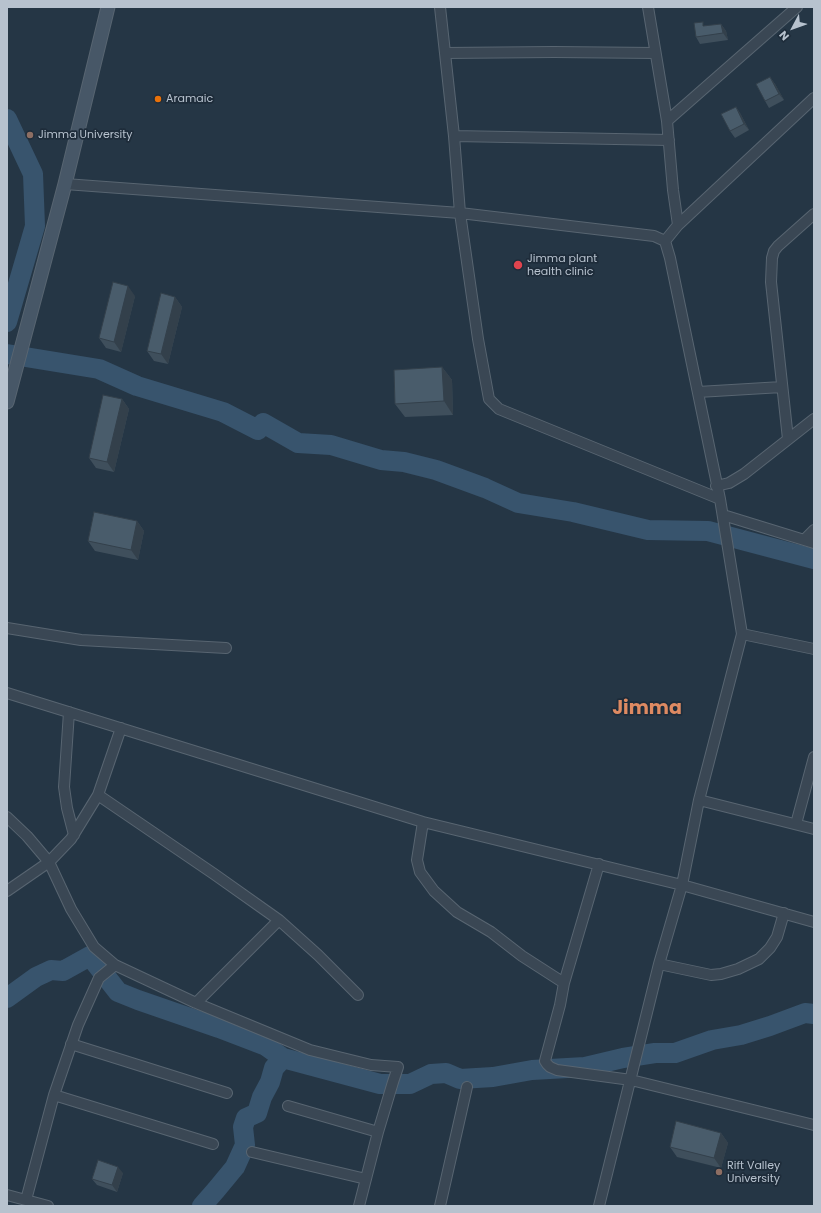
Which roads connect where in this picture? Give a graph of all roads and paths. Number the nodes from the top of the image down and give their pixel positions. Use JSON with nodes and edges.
{"nodes":[{"id":1,"x":108,"y":7,"type":"edge"},
{"id":2,"x":440,"y":7,"type":"edge"},
{"id":3,"x":648,"y":7,"type":"edge"},
{"id":4,"x":797,"y":7,"type":"edge"},
{"id":5,"x":445,"y":53,"type":"junction"},
{"id":6,"x":655,"y":53,"type":"junction"},
{"id":7,"x":814,"y":99,"type":"edge"},
{"id":8,"x":666,"y":121,"type":"junction"},
{"id":9,"x":454,"y":136,"type":"junction"},
{"id":10,"x":669,"y":140,"type":"junction"},
{"id":11,"x":65,"y":184,"type":"junction"},
{"id":12,"x":460,"y":213,"type":"junction"},
{"id":13,"x":814,"y":214,"type":"edge"},
{"id":14,"x":678,"y":225,"type":"junction"},
{"id":15,"x":665,"y":242,"type":"junction"},
{"id":16,"x":782,"y":387,"type":"junction"},
{"id":17,"x":698,"y":392,"type":"junction"},
{"id":18,"x":8,"y":398,"type":"edge"},
{"id":19,"x":814,"y":419,"type":"edge"},
{"id":20,"x":788,"y":439,"type":"junction"},
{"id":21,"x":716,"y":486,"type":"junction"},
{"id":22,"x":720,"y":499,"type":"junction"},
{"id":23,"x":722,"y":515,"type":"junction"},
{"id":24,"x":814,"y":530,"type":"edge"},
{"id":25,"x":804,"y":540,"type":"junction"},
{"id":26,"x":814,"y":543,"type":"edge"},
{"id":27,"x":7,"y":628,"type":"edge"},
{"id":28,"x":742,"y":634,"type":"junction"},
{"id":29,"x":226,"y":648,"type":"dead end"},
{"id":30,"x":814,"y":649,"type":"edge"},
{"id":31,"x":7,"y":693,"type":"edge"},
{"id":32,"x":69,"y":712,"type":"junction"},
{"id":33,"x":121,"y":728,"type":"junction"},
{"id":34,"x":814,"y":757,"type":"edge"},
{"id":35,"x":98,"y":795,"type":"junction"},
{"id":36,"x":698,"y":800,"type":"junction"},
{"id":37,"x":7,"y":817,"type":"edge"},
{"id":38,"x":423,"y":822,"type":"junction"},
{"id":39,"x":796,"y":824,"type":"junction"},
{"id":40,"x":814,"y":829,"type":"edge"},
{"id":41,"x":74,"y":835,"type":"junction"},
{"id":42,"x":49,"y":862,"type":"junction"},
{"id":43,"x":599,"y":864,"type":"junction"},
{"id":44,"x":682,"y":885,"type":"junction"},
{"id":45,"x":7,"y":891,"type":"edge"},
{"id":46,"x":784,"y":913,"type":"junction"},
{"id":47,"x":279,"y":920,"type":"junction"},
{"id":48,"x":814,"y":922,"type":"edge"},
{"id":49,"x":659,"y":964,"type":"junction"},
{"id":50,"x":115,"y":965,"type":"junction"},
{"id":51,"x":564,"y":983,"type":"junction"},
{"id":52,"x":358,"y":994,"type":"dead end"},
{"id":53,"x":196,"y":1003,"type":"junction"},
{"id":54,"x":71,"y":1044,"type":"junction"},
{"id":55,"x":631,"y":1080,"type":"junction"},
{"id":56,"x":467,"y":1087,"type":"dead end"},
{"id":57,"x":227,"y":1094,"type":"dead end"},
{"id":58,"x":54,"y":1095,"type":"junction"},
{"id":59,"x":288,"y":1106,"type":"dead end"},
{"id":60,"x":814,"y":1125,"type":"edge"},
{"id":61,"x":378,"y":1132,"type":"junction"},
{"id":62,"x":213,"y":1144,"type":"dead end"},
{"id":63,"x":252,"y":1152,"type":"dead end"},
{"id":64,"x":366,"y":1179,"type":"junction"},
{"id":65,"x":7,"y":1195,"type":"edge"},
{"id":66,"x":26,"y":1200,"type":"junction"},
{"id":67,"x":48,"y":1206,"type":"edge"},
{"id":68,"x":359,"y":1206,"type":"edge"},
{"id":69,"x":440,"y":1206,"type":"edge"},
{"id":70,"x":599,"y":1206,"type":"edge"}],
"edges":[{"from":1,"to":11,"type":"street"},
{"from":2,"to":5,"type":"street"},
{"from":3,"to":6,"type":"street"},
{"from":4,"to":8,"type":"street"},
{"from":5,"to":6,"type":"street"},
{"from":5,"to":9,"type":"street"},
{"from":6,"to":8,"type":"street"},
{"from":7,"to":14,"type":"street"},
{"from":8,"to":10,"type":"street"},
{"from":9,"to":10,"type":"street"},
{"from":9,"to":12,"type":"street"},
{"from":10,"to":14,"type":"street"},
{"from":11,"to":12,"type":"street"},
{"from":11,"to":18,"type":"street"},
{"from":12,"to":15,"type":"street"},
{"from":12,"to":22,"type":"street"},
{"from":13,"to":16,"type":"street"},
{"from":14,"to":15,"type":"street"},
{"from":15,"to":17,"type":"street"},
{"from":16,"to":17,"type":"street"},
{"from":16,"to":20,"type":"street"},
{"from":17,"to":21,"type":"street"},
{"from":19,"to":20,"type":"street"},
{"from":20,"to":21,"type":"street"},
{"from":21,"to":22,"type":"street"},
{"from":22,"to":23,"type":"street"},
{"from":23,"to":25,"type":"street"},
{"from":23,"to":28,"type":"street"},
{"from":24,"to":25,"type":"street"},
{"from":25,"to":26,"type":"street"},
{"from":27,"to":29,"type":"street"},
{"from":28,"to":30,"type":"street"},
{"from":28,"to":36,"type":"street"},
{"from":31,"to":32,"type":"street"},
{"from":32,"to":33,"type":"street"},
{"from":32,"to":41,"type":"street"},
{"from":33,"to":35,"type":"street"},
{"from":33,"to":38,"type":"street"},
{"from":34,"to":39,"type":"street"},
{"from":35,"to":41,"type":"street"},
{"from":35,"to":47,"type":"street"},
{"from":36,"to":39,"type":"street"},
{"from":36,"to":44,"type":"street"},
{"from":37,"to":42,"type":"street"},
{"from":38,"to":43,"type":"street"},
{"from":38,"to":51,"type":"street"},
{"from":39,"to":40,"type":"street"},
{"from":41,"to":42,"type":"street"},
{"from":42,"to":45,"type":"street"},
{"from":42,"to":50,"type":"street"},
{"from":43,"to":44,"type":"street"},
{"from":43,"to":51,"type":"street"},
{"from":44,"to":46,"type":"street"},
{"from":44,"to":49,"type":"street"},
{"from":46,"to":48,"type":"street"},
{"from":46,"to":49,"type":"street"},
{"from":47,"to":52,"type":"street"},
{"from":47,"to":53,"type":"street"},
{"from":49,"to":55,"type":"street"},
{"from":50,"to":53,"type":"street"},
{"from":50,"to":54,"type":"street"},
{"from":51,"to":55,"type":"street"},
{"from":53,"to":61,"type":"street"},
{"from":54,"to":57,"type":"street"},
{"from":54,"to":58,"type":"street"},
{"from":55,"to":60,"type":"street"},
{"from":55,"to":70,"type":"street"},
{"from":56,"to":69,"type":"street"},
{"from":58,"to":62,"type":"street"},
{"from":58,"to":66,"type":"street"},
{"from":59,"to":61,"type":"street"},
{"from":61,"to":64,"type":"street"},
{"from":63,"to":64,"type":"street"},
{"from":64,"to":68,"type":"street"},
{"from":65,"to":66,"type":"street"},
{"from":66,"to":67,"type":"street"}]}
